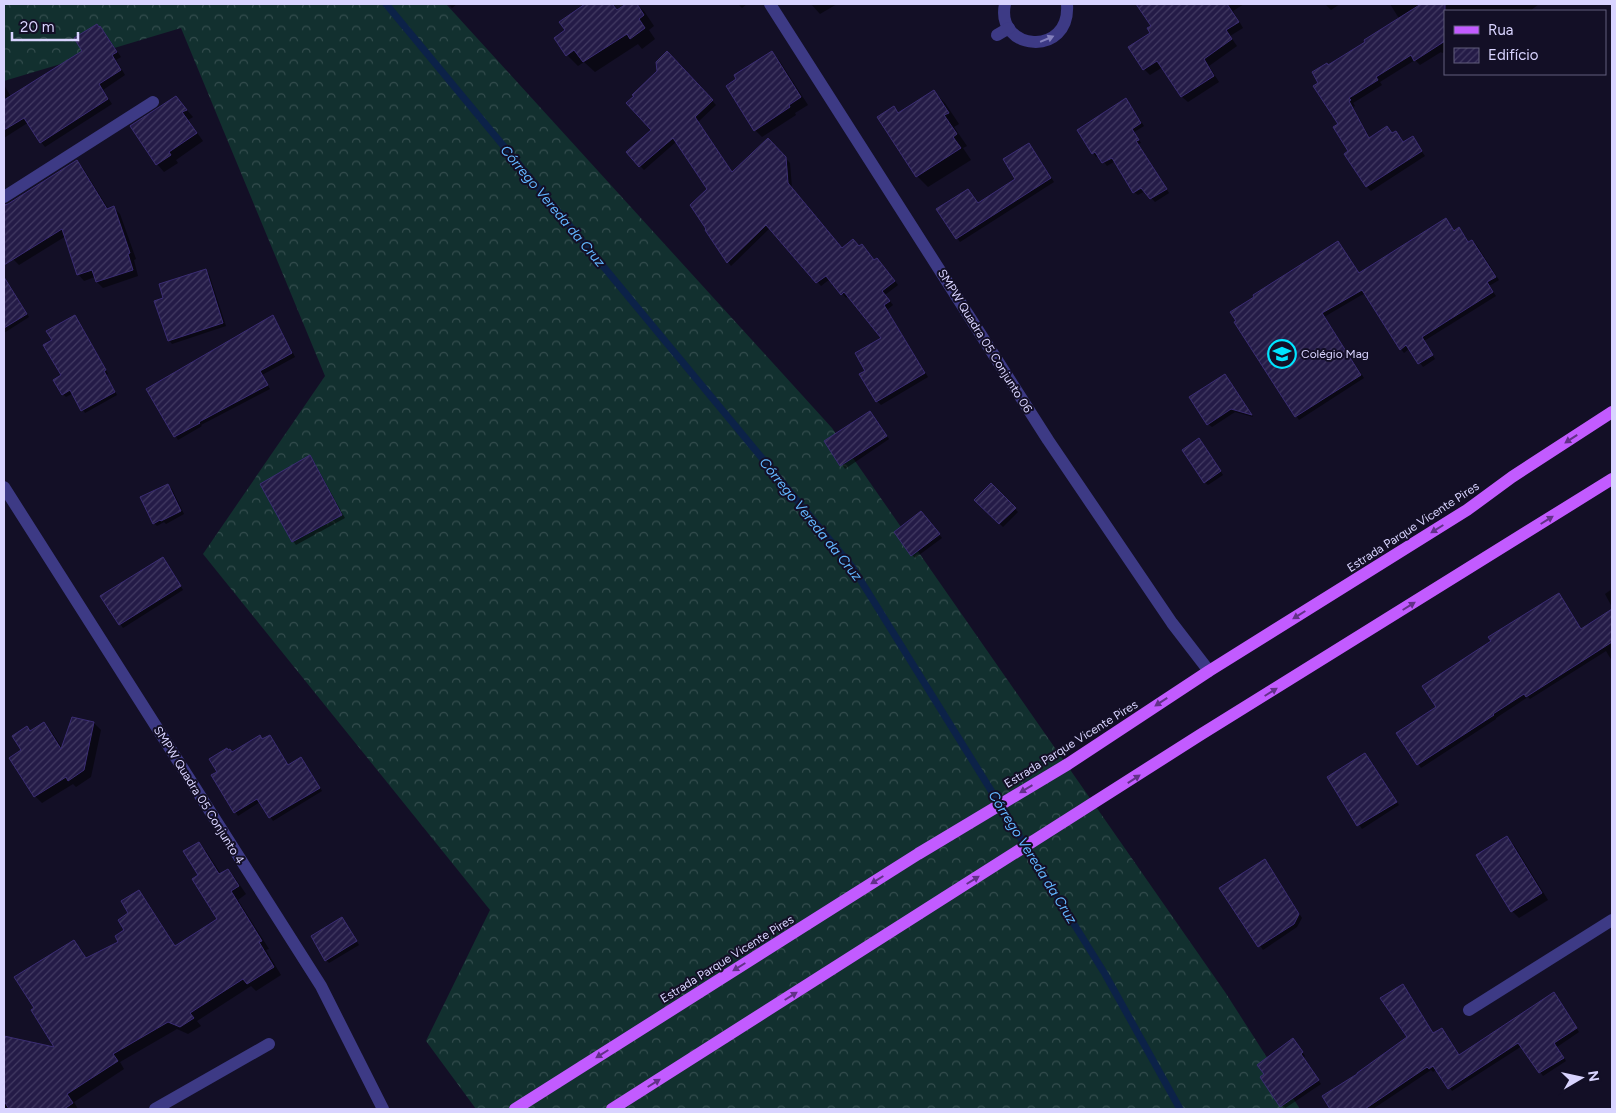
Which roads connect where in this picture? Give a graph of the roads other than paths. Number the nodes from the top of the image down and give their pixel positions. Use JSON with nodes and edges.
{"nodes":[{"id":1,"x":770,"y":4,"type":"edge"},
{"id":2,"x":1005,"y":4,"type":"edge"},
{"id":3,"x":1066,"y":4,"type":"edge"},
{"id":4,"x":1009,"y":28,"type":"junction"},
{"id":5,"x":997,"y":35,"type":"dead end"},
{"id":6,"x":153,"y":102,"type":"dead end"},
{"id":7,"x":4,"y":197,"type":"edge"},
{"id":8,"x":1612,"y":412,"type":"edge"},
{"id":9,"x":1612,"y":480,"type":"edge"},
{"id":10,"x":4,"y":487,"type":"edge"},
{"id":11,"x":1209,"y":671,"type":"junction"},
{"id":12,"x":1612,"y":920,"type":"edge"},
{"id":13,"x":1469,"y":1010,"type":"dead end"},
{"id":14,"x":269,"y":1044,"type":"dead end"},
{"id":15,"x":155,"y":1109,"type":"edge"},
{"id":16,"x":383,"y":1109,"type":"edge"},
{"id":17,"x":515,"y":1109,"type":"edge"},
{"id":18,"x":612,"y":1109,"type":"edge"}],
"edges":[{"from":1,"to":11,"type":"street","name":"SMPW Quadra 05 Conjunto 06"},
{"from":2,"to":4,"type":"street"},
{"from":4,"to":3,"type":"street","one_way":true},
{"from":4,"to":5,"type":"street"},
{"from":6,"to":7,"type":"street"},
{"from":8,"to":11,"type":"main road","name":"Estrada Parque Vicente Pires","one_way":true},
{"from":18,"to":9,"type":"main road","one_way":true},
{"from":10,"to":16,"type":"street","name":"SMPW Quadra 05 Conjunto 4"},
{"from":11,"to":17,"type":"main road","name":"Estrada Parque Vicente Pires","one_way":true},
{"from":12,"to":13,"type":"street"},
{"from":14,"to":15,"type":"street"}]}
